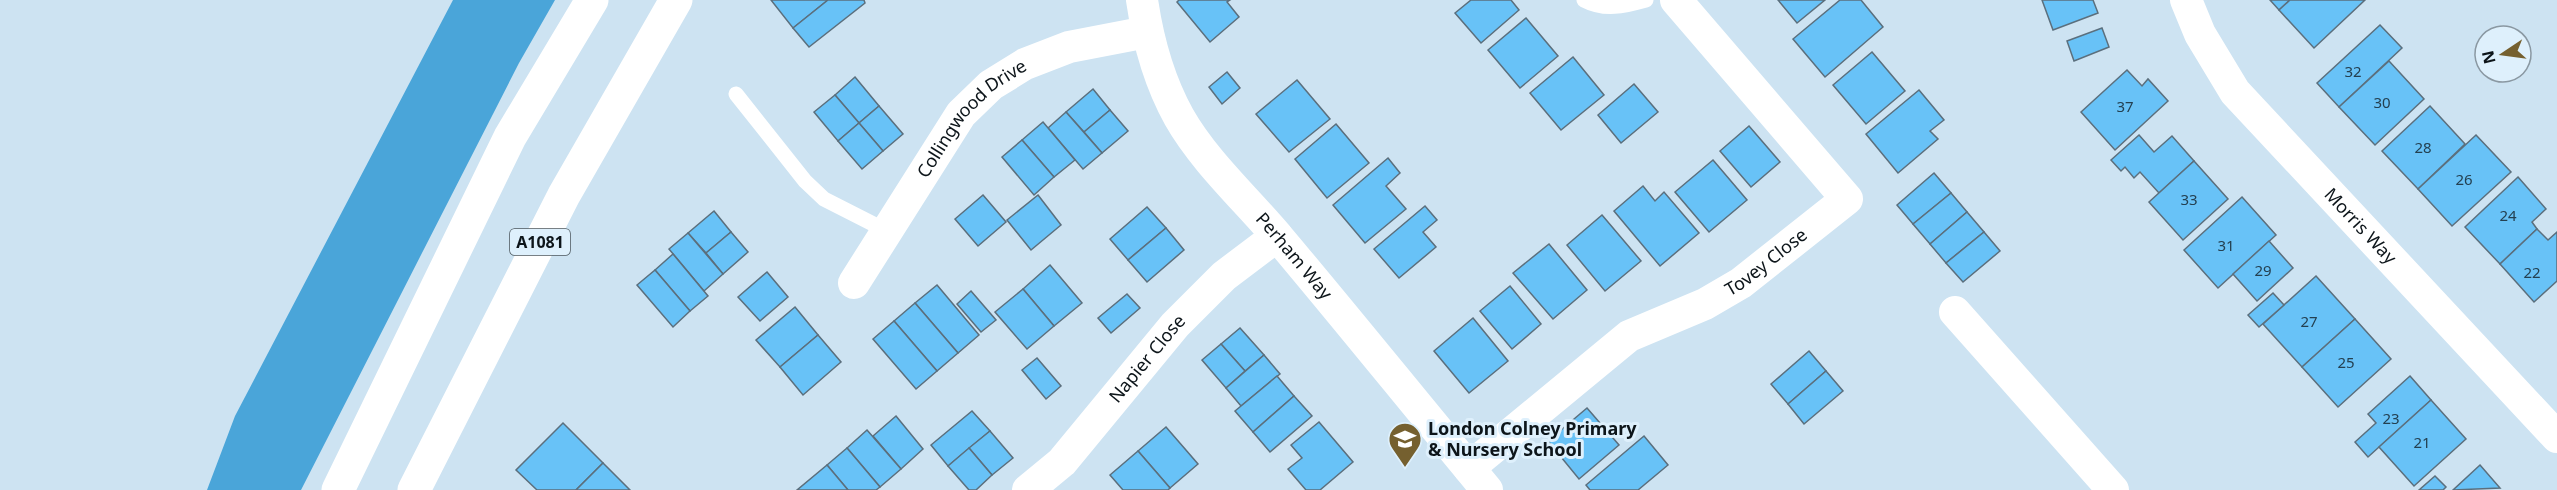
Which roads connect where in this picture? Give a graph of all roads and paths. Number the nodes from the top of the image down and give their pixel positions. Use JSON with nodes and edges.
{"nodes":[{"id":1,"x":592,"y":0,"type":"edge"},
{"id":2,"x":676,"y":0,"type":"edge"},
{"id":3,"x":1142,"y":0,"type":"edge"},
{"id":4,"x":1584,"y":0,"type":"edge"},
{"id":5,"x":1646,"y":0,"type":"edge"},
{"id":6,"x":1676,"y":0,"type":"edge"},
{"id":7,"x":2186,"y":0,"type":"edge"},
{"id":8,"x":1147,"y":32,"type":"junction"},
{"id":9,"x":736,"y":94,"type":"dead end"},
{"id":10,"x":887,"y":231,"type":"junction"},
{"id":11,"x":1277,"y":236,"type":"junction"},
{"id":12,"x":854,"y":283,"type":"dead end"},
{"id":13,"x":1955,"y":312,"type":"dead end"},
{"id":14,"x":2557,"y":437,"type":"edge"},
{"id":15,"x":1478,"y":479,"type":"edge"},
{"id":16,"x":338,"y":490,"type":"edge"},
{"id":17,"x":414,"y":490,"type":"edge"},
{"id":18,"x":1028,"y":490,"type":"edge"},
{"id":19,"x":2113,"y":490,"type":"edge"}],
"edges":[{"from":1,"to":16,"type":"main road"},
{"from":2,"to":17,"type":"main road","number":"A1081"},
{"from":3,"to":8,"type":"street","name":"Perham Way"},
{"from":4,"to":5,"type":"lane"},
{"from":6,"to":15,"type":"street","name":"Tovey Close"},
{"from":7,"to":14,"type":"street","name":"Morris Way"},
{"from":8,"to":10,"type":"street","name":"Collingwood Drive"},
{"from":8,"to":11,"type":"street","name":"Perham Way"},
{"from":9,"to":10,"type":"lane"},
{"from":10,"to":12,"type":"street","name":"Collingwood Drive"},
{"from":11,"to":15,"type":"street","name":"Perham Way"},
{"from":11,"to":18,"type":"street","name":"Napier Close"},
{"from":13,"to":19,"type":"street"}]}
